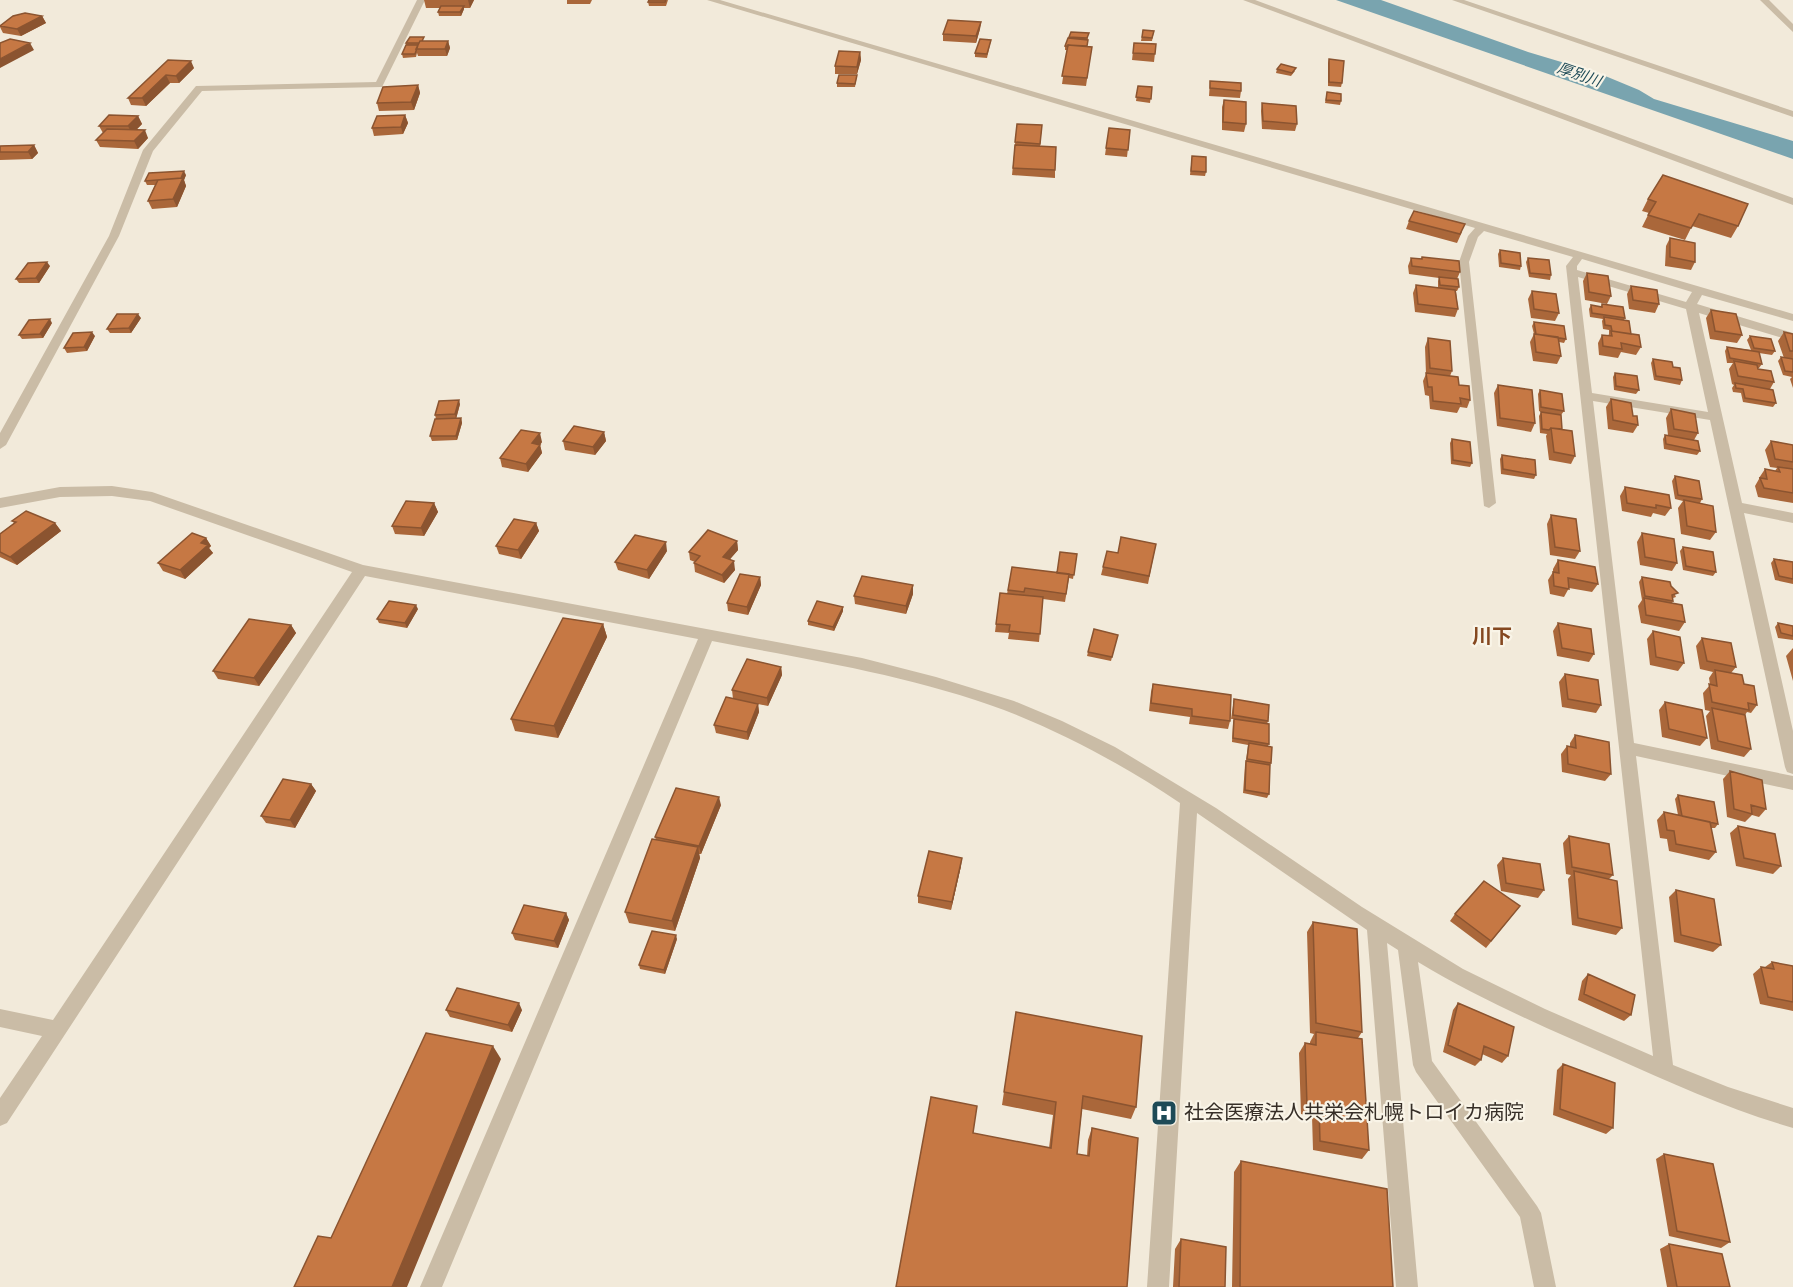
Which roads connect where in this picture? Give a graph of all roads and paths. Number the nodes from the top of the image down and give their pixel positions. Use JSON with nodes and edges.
{"nodes":[{"id":1,"x":421,"y":0,"type":"edge"},
{"id":2,"x":711,"y":0,"type":"edge"},
{"id":3,"x":1247,"y":0,"type":"edge"},
{"id":4,"x":1456,"y":0,"type":"edge"},
{"id":5,"x":1764,"y":0,"type":"edge"},
{"id":6,"x":1793,"y":29,"type":"edge"},
{"id":7,"x":1793,"y":114,"type":"edge"},
{"id":8,"x":1793,"y":202,"type":"edge"},
{"id":9,"x":1483,"y":226,"type":"junction"},
{"id":10,"x":1580,"y":255,"type":"junction"},
{"id":11,"x":1572,"y":272,"type":"junction"},
{"id":12,"x":1699,"y":290,"type":"junction"},
{"id":13,"x":1691,"y":307,"type":"junction"},
{"id":14,"x":1793,"y":318,"type":"edge"},
{"id":15,"x":1793,"y":337,"type":"edge"},
{"id":16,"x":1586,"y":396,"type":"junction"},
{"id":17,"x":1716,"y":417,"type":"junction"},
{"id":18,"x":0,"y":445,"type":"edge"},
{"id":19,"x":0,"y":503,"type":"edge"},
{"id":20,"x":1489,"y":504,"type":"dead end"},
{"id":21,"x":1736,"y":507,"type":"junction"},
{"id":22,"x":1793,"y":518,"type":"edge"},
{"id":23,"x":361,"y":570,"type":"junction"},
{"id":24,"x":707,"y":634,"type":"junction"},
{"id":25,"x":1627,"y":748,"type":"junction"},
{"id":26,"x":1793,"y":767,"type":"edge"},
{"id":27,"x":1793,"y":783,"type":"edge"},
{"id":28,"x":1189,"y":800,"type":"junction"},
{"id":29,"x":1376,"y":925,"type":"junction"},
{"id":30,"x":1406,"y":943,"type":"junction"},
{"id":31,"x":0,"y":1018,"type":"edge"},
{"id":32,"x":57,"y":1030,"type":"junction"},
{"id":33,"x":1664,"y":1071,"type":"junction"},
{"id":34,"x":0,"y":1116,"type":"edge"},
{"id":35,"x":1793,"y":1118,"type":"edge"},
{"id":36,"x":431,"y":1287,"type":"edge"},
{"id":37,"x":1158,"y":1287,"type":"edge"},
{"id":38,"x":1407,"y":1287,"type":"edge"},
{"id":39,"x":1545,"y":1287,"type":"edge"}],
"edges":[{"from":1,"to":18,"type":"street"},
{"from":2,"to":9,"type":"street"},
{"from":3,"to":8,"type":"street"},
{"from":4,"to":7,"type":"street"},
{"from":5,"to":6,"type":"street"},
{"from":9,"to":10,"type":"street"},
{"from":9,"to":20,"type":"street"},
{"from":10,"to":11,"type":"street"},
{"from":10,"to":12,"type":"street"},
{"from":11,"to":13,"type":"street"},
{"from":11,"to":16,"type":"street"},
{"from":12,"to":13,"type":"street"},
{"from":12,"to":14,"type":"street"},
{"from":13,"to":15,"type":"street"},
{"from":13,"to":17,"type":"street"},
{"from":16,"to":17,"type":"street"},
{"from":16,"to":25,"type":"street"},
{"from":17,"to":21,"type":"street"},
{"from":19,"to":23,"type":"street"},
{"from":21,"to":22,"type":"street"},
{"from":21,"to":26,"type":"street"},
{"from":23,"to":24,"type":"street"},
{"from":23,"to":32,"type":"street"},
{"from":24,"to":28,"type":"street"},
{"from":24,"to":36,"type":"street"},
{"from":25,"to":27,"type":"street"},
{"from":25,"to":33,"type":"street"},
{"from":28,"to":29,"type":"street"},
{"from":28,"to":37,"type":"street"},
{"from":29,"to":30,"type":"street"},
{"from":29,"to":38,"type":"street"},
{"from":30,"to":33,"type":"street"},
{"from":30,"to":39,"type":"street"},
{"from":31,"to":32,"type":"street"},
{"from":32,"to":34,"type":"street"},
{"from":33,"to":35,"type":"street"}]}
